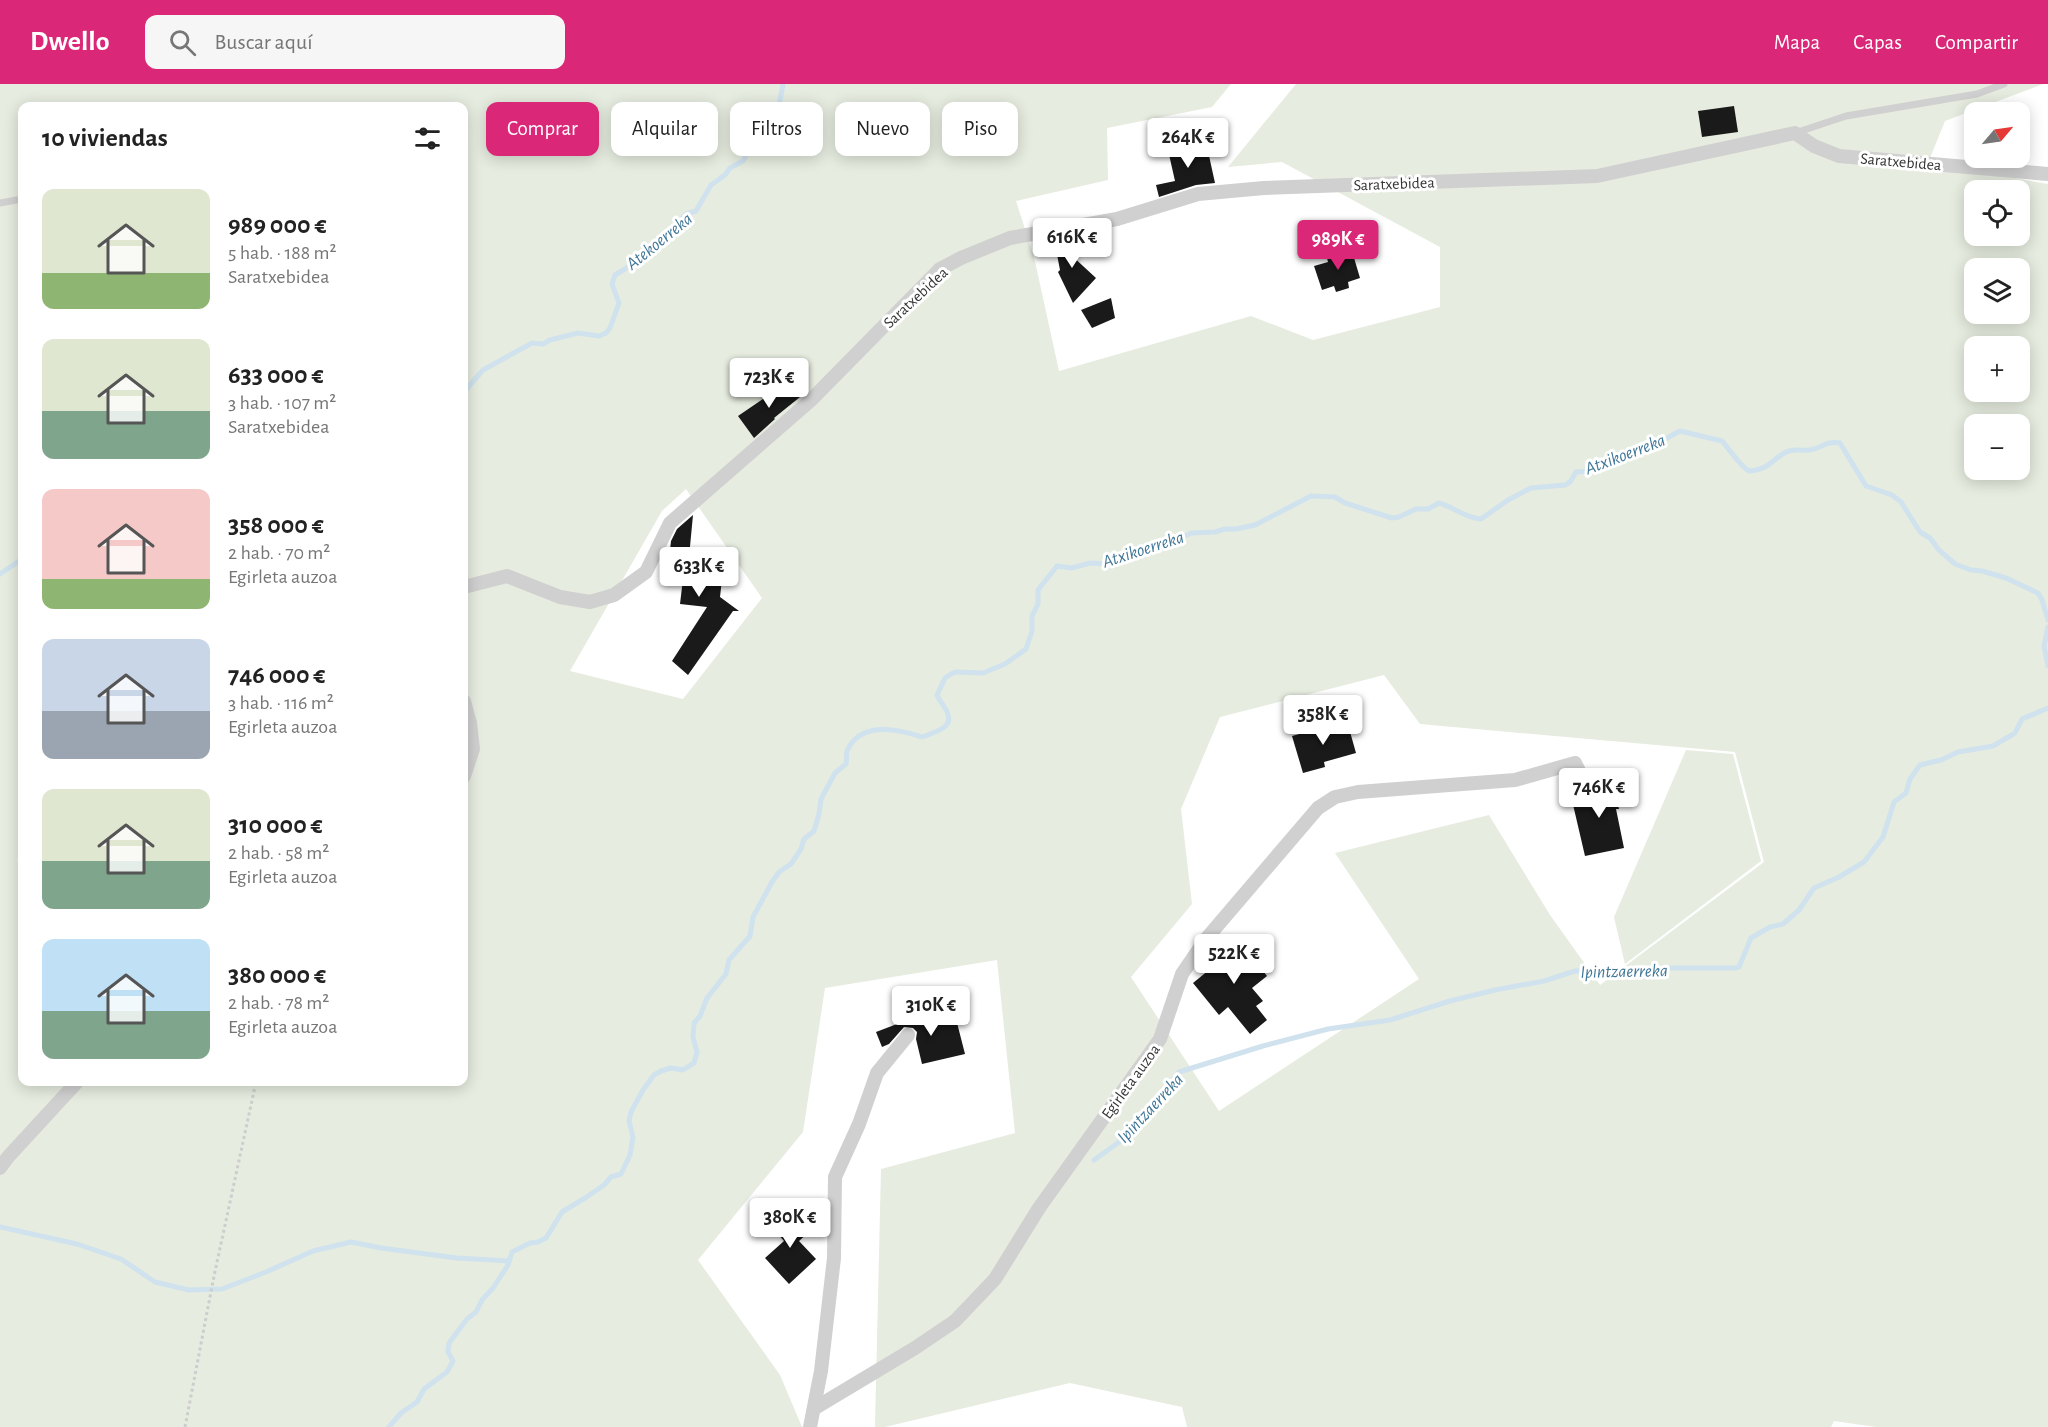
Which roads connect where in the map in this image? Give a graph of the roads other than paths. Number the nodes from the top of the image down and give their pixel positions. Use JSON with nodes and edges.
{"nodes":[{"id":1,"x":2004,"y":84,"type":"edge"},
{"id":2,"x":1795,"y":132,"type":"junction"},
{"id":3,"x":2048,"y":174,"type":"edge"},
{"id":4,"x":18,"y":200,"type":"edge"},
{"id":5,"x":0,"y":203,"type":"edge"},
{"id":6,"x":468,"y":586,"type":"edge"},
{"id":7,"x":468,"y":716,"type":"edge"},
{"id":8,"x":468,"y":764,"type":"edge"},
{"id":9,"x":1579,"y":771,"type":"dead end"},
{"id":10,"x":908,"y":1035,"type":"dead end"},
{"id":11,"x":73,"y":1086,"type":"edge"},
{"id":12,"x":0,"y":1168,"type":"edge"},
{"id":13,"x":814,"y":1408,"type":"junction"},
{"id":14,"x":810,"y":1427,"type":"edge"}],
"edges":[{"from":1,"to":2,"type":"lane","name":"Saratxebidea"},
{"from":2,"to":3,"type":"street","name":"Saratxebidea"},
{"from":2,"to":6,"type":"street","name":"Saratxebidea"},
{"from":4,"to":5,"type":"lane"},
{"from":7,"to":8,"type":"street"},
{"from":9,"to":13,"type":"street","name":"Egirleta auzoa"},
{"from":10,"to":13,"type":"street"},
{"from":11,"to":12,"type":"street"},
{"from":13,"to":14,"type":"street"}]}
